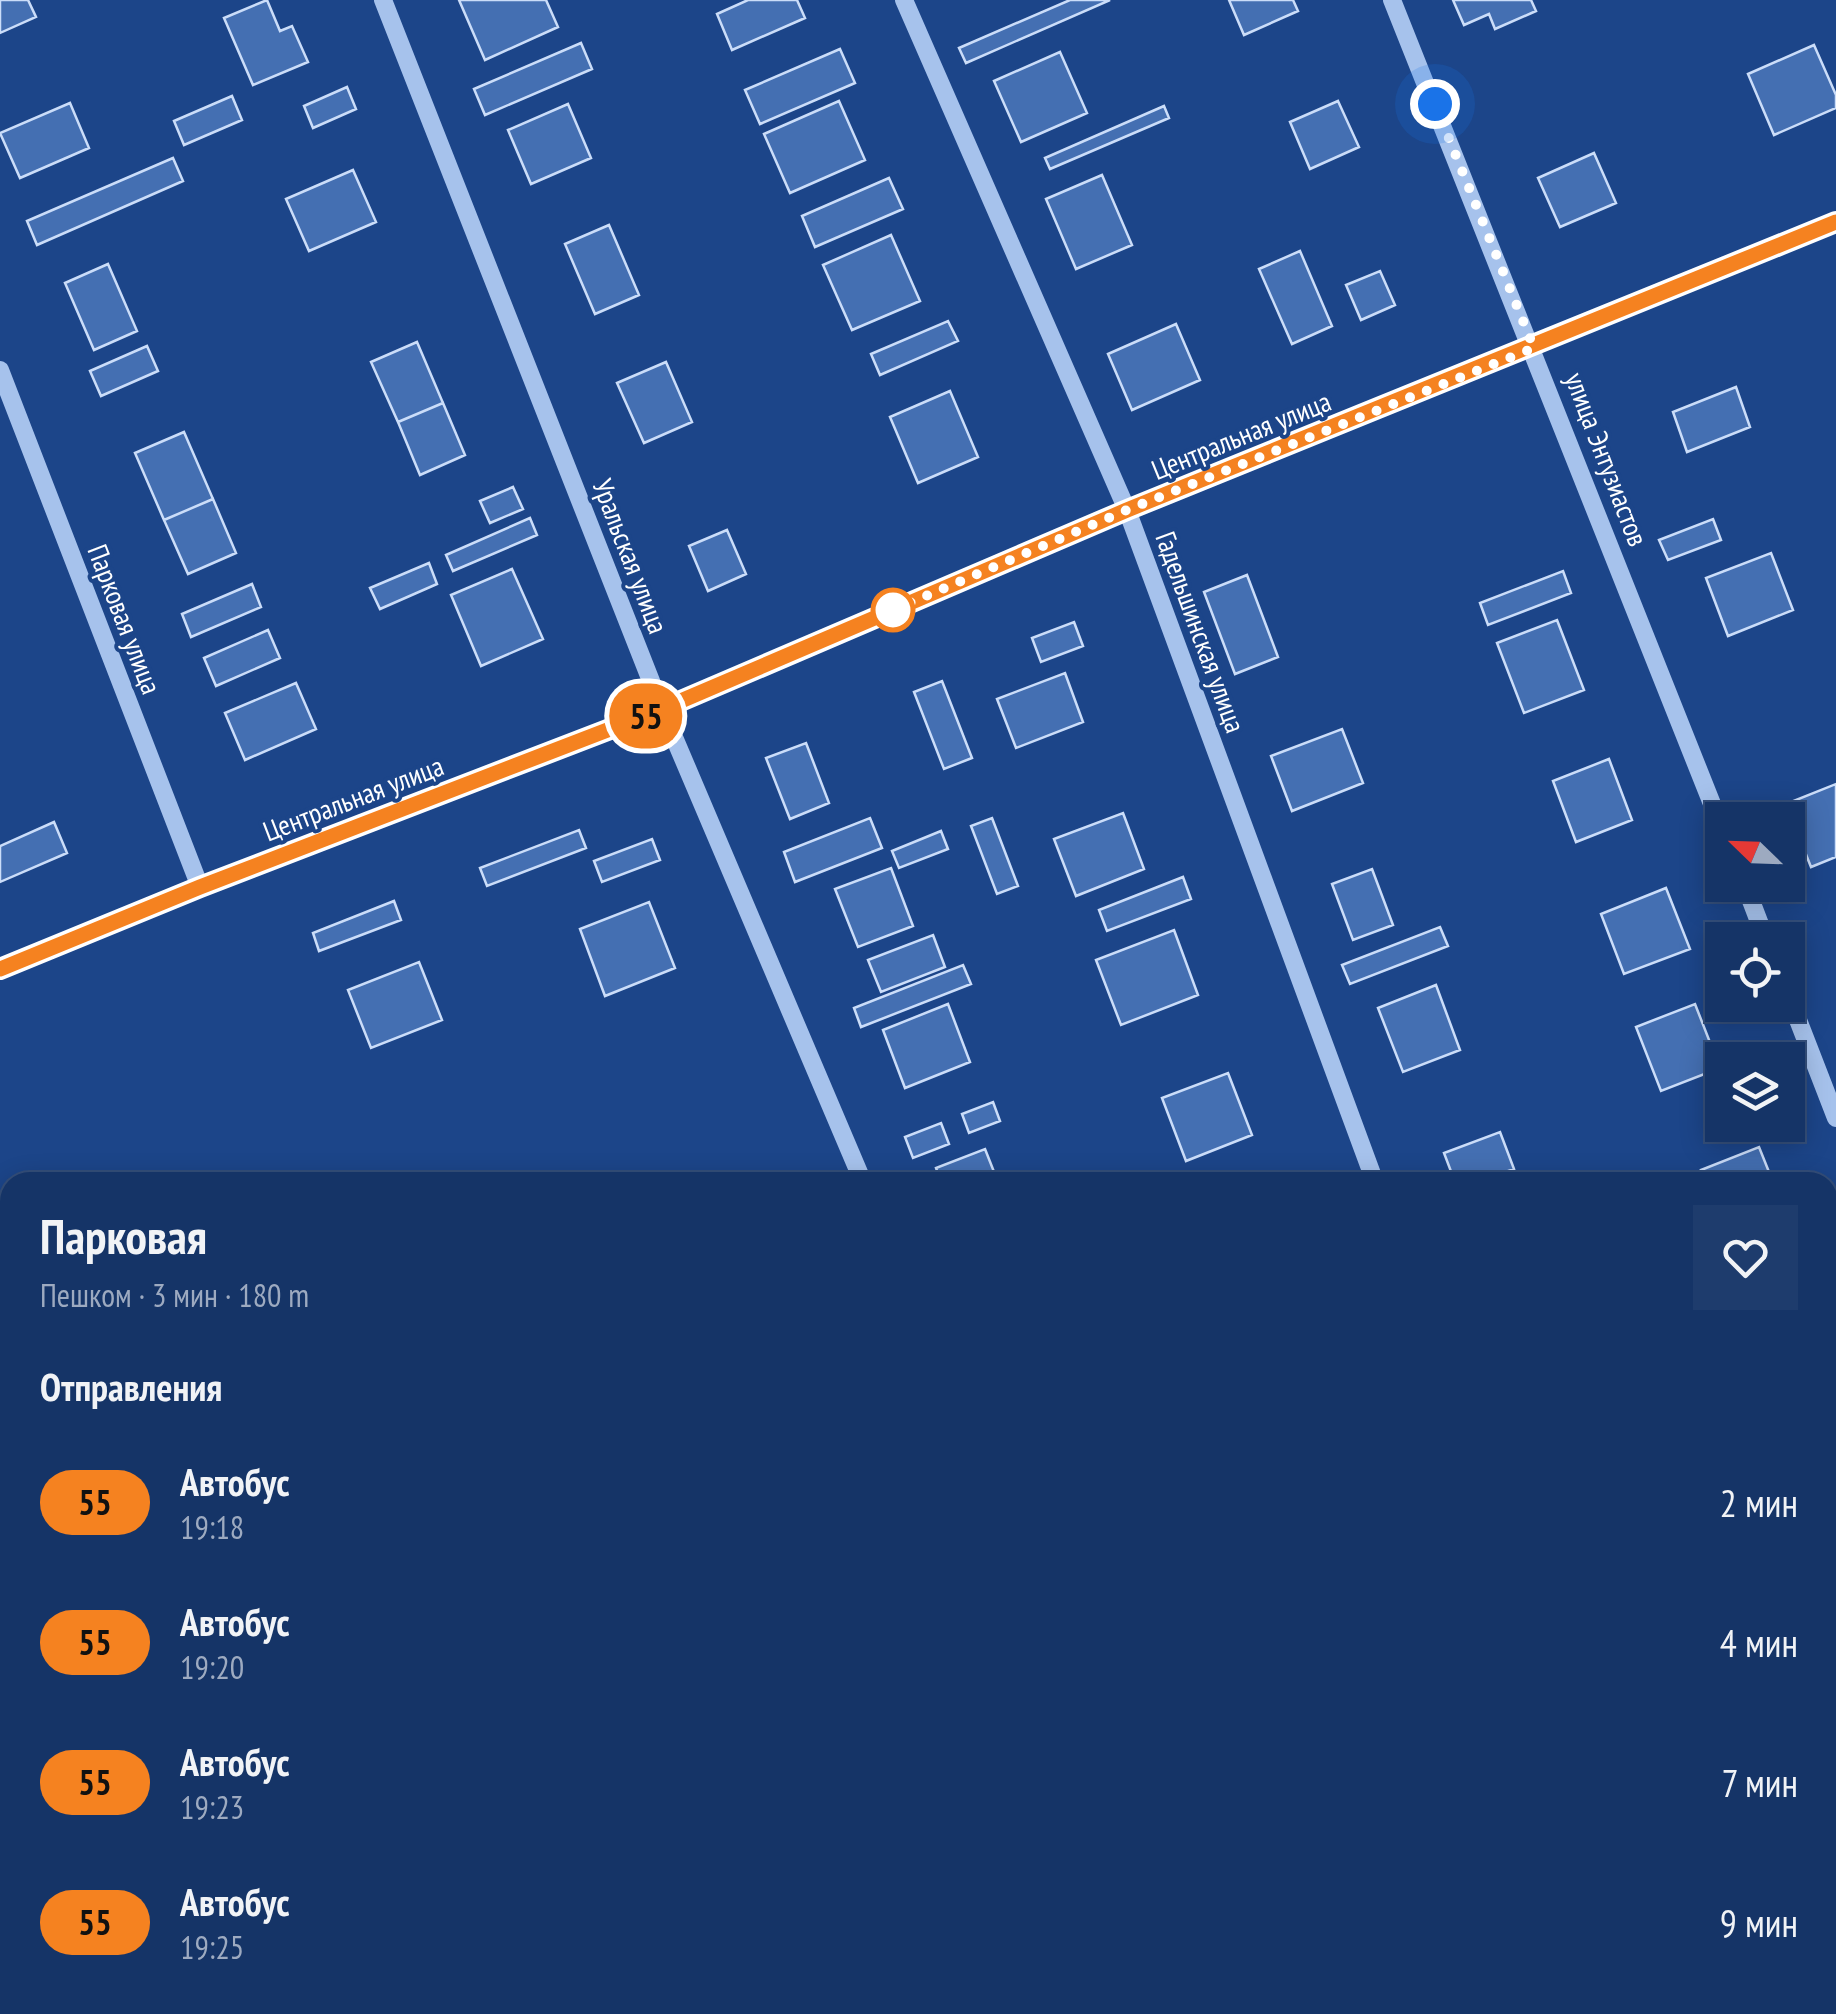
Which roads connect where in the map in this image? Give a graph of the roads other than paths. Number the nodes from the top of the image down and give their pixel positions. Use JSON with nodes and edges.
{"nodes":[{"id":1,"x":383,"y":0,"type":"edge"},
{"id":2,"x":904,"y":0,"type":"edge"},
{"id":3,"x":1392,"y":0,"type":"edge"},
{"id":4,"x":1836,"y":222,"type":"edge"},
{"id":5,"x":1534,"y":348,"type":"junction"},
{"id":6,"x":0,"y":370,"type":"edge"},
{"id":7,"x":1127,"y":510,"type":"junction"},
{"id":8,"x":662,"y":709,"type":"junction"},
{"id":9,"x":1711,"y":802,"type":"edge"},
{"id":10,"x":200,"y":887,"type":"junction"},
{"id":11,"x":0,"y":969,"type":"edge"},
{"id":12,"x":1799,"y":1022,"type":"edge"},
{"id":13,"x":1836,"y":1118,"type":"edge"},
{"id":14,"x":859,"y":1172,"type":"edge"},
{"id":15,"x":1371,"y":1172,"type":"edge"}],
"edges":[{"from":1,"to":8,"type":"street","name":"Уральская улица"},
{"from":2,"to":7,"type":"street","name":"Гадельшинская улица"},
{"from":3,"to":5,"type":"street","name":"улица Энтузиастов"},
{"from":4,"to":5,"type":"street","name":"Центральная улица"},
{"from":5,"to":7,"type":"street","name":"Центральная улица"},
{"from":5,"to":9,"type":"street","name":"улица Энтузиастов"},
{"from":6,"to":10,"type":"street","name":"Парковая улица"},
{"from":7,"to":8,"type":"street","name":"Центральная улица"},
{"from":7,"to":15,"type":"street","name":"Гадельшинская улица"},
{"from":8,"to":10,"type":"street","name":"Центральная улица"},
{"from":8,"to":14,"type":"street","name":"Уральская улица"},
{"from":10,"to":11,"type":"street","name":"Центральная улица"},
{"from":12,"to":13,"type":"street"}]}
